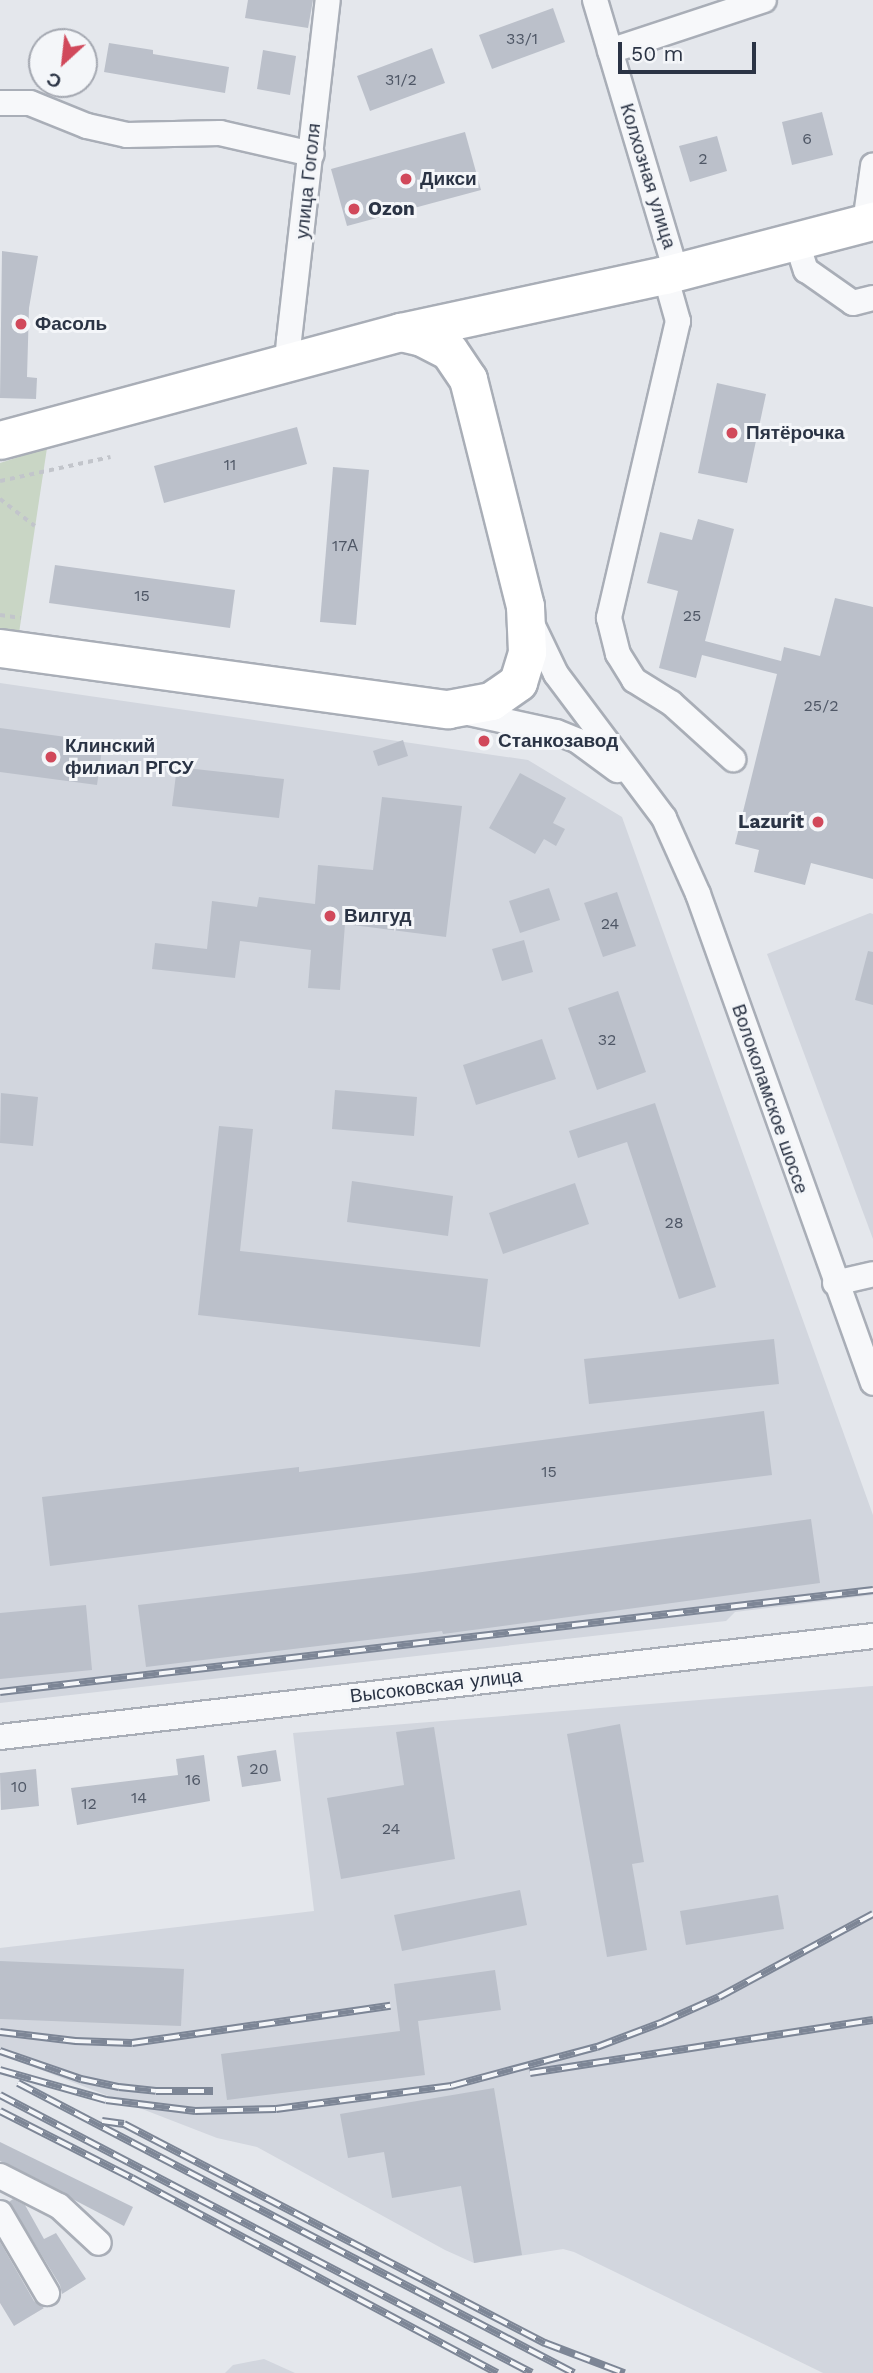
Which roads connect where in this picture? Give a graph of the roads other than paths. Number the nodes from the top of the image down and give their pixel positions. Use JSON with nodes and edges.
{"nodes":[{"id":1,"x":328,"y":0,"type":"edge"},
{"id":2,"x":595,"y":0,"type":"edge"},
{"id":3,"x":764,"y":0,"type":"edge"},
{"id":4,"x":610,"y":51,"type":"junction"},
{"id":5,"x":0,"y":103,"type":"edge"},
{"id":6,"x":312,"y":154,"type":"junction"},
{"id":7,"x":873,"y":166,"type":"edge"},
{"id":8,"x":869,"y":222,"type":"edge"},
{"id":9,"x":796,"y":240,"type":"junction"},
{"id":10,"x":671,"y":274,"type":"junction"},
{"id":11,"x":873,"y":298,"type":"edge"},
{"id":12,"x":503,"y":310,"type":"junction"},
{"id":13,"x":401,"y":332,"type":"junction"},
{"id":14,"x":293,"y":361,"type":"junction"},
{"id":15,"x":468,"y":379,"type":"junction"},
{"id":16,"x":1,"y":456,"type":"edge"},
{"id":17,"x":525,"y":606,"type":"junction"},
{"id":18,"x":0,"y":648,"type":"edge"},
{"id":19,"x":448,"y":709,"type":"junction"},
{"id":20,"x":733,"y":759,"type":"dead end"},
{"id":21,"x":664,"y":818,"type":"junction"},
{"id":22,"x":873,"y":1274,"type":"edge"},
{"id":23,"x":835,"y":1283,"type":"junction"},
{"id":24,"x":873,"y":1382,"type":"edge"},
{"id":25,"x":873,"y":1636,"type":"edge"},
{"id":26,"x":0,"y":1737,"type":"edge"},
{"id":27,"x":0,"y":2176,"type":"edge"},
{"id":28,"x":0,"y":2213,"type":"edge"},
{"id":29,"x":99,"y":2243,"type":"dead end"},
{"id":30,"x":47,"y":2293,"type":"dead end"}],
"edges":[{"from":1,"to":6,"type":"street","name":"улица Гоголя"},
{"from":2,"to":4,"type":"street","name":"Колхозная улица"},
{"from":3,"to":4,"type":"street"},
{"from":4,"to":10,"type":"street","name":"Колхозная улица"},
{"from":5,"to":6,"type":"street"},
{"from":6,"to":14,"type":"street","name":"улица Гоголя"},
{"from":7,"to":8,"type":"street"},
{"from":8,"to":9,"type":"highway"},
{"from":9,"to":10,"type":"highway"},
{"from":9,"to":11,"type":"street"},
{"from":10,"to":12,"type":"highway"},
{"from":10,"to":20,"type":"street","name":"Колхозная улица"},
{"from":12,"to":13,"type":"highway"},
{"from":12,"to":15,"type":"highway"},
{"from":13,"to":14,"type":"highway"},
{"from":13,"to":15,"type":"highway"},
{"from":14,"to":16,"type":"highway"},
{"from":15,"to":17,"type":"highway"},
{"from":17,"to":19,"type":"highway"},
{"from":17,"to":21,"type":"street","name":"Волоколамское шоссе"},
{"from":18,"to":19,"type":"highway"},
{"from":19,"to":21,"type":"street","name":"Волоколамское шоссе"},
{"from":21,"to":23,"type":"street","name":"Волоколамское шоссе"},
{"from":22,"to":23,"type":"street"},
{"from":23,"to":24,"type":"street","name":"Волоколамское шоссе"},
{"from":25,"to":26,"type":"street","name":"Высоковская улица"},
{"from":27,"to":29,"type":"street"},
{"from":28,"to":30,"type":"street"}]}
